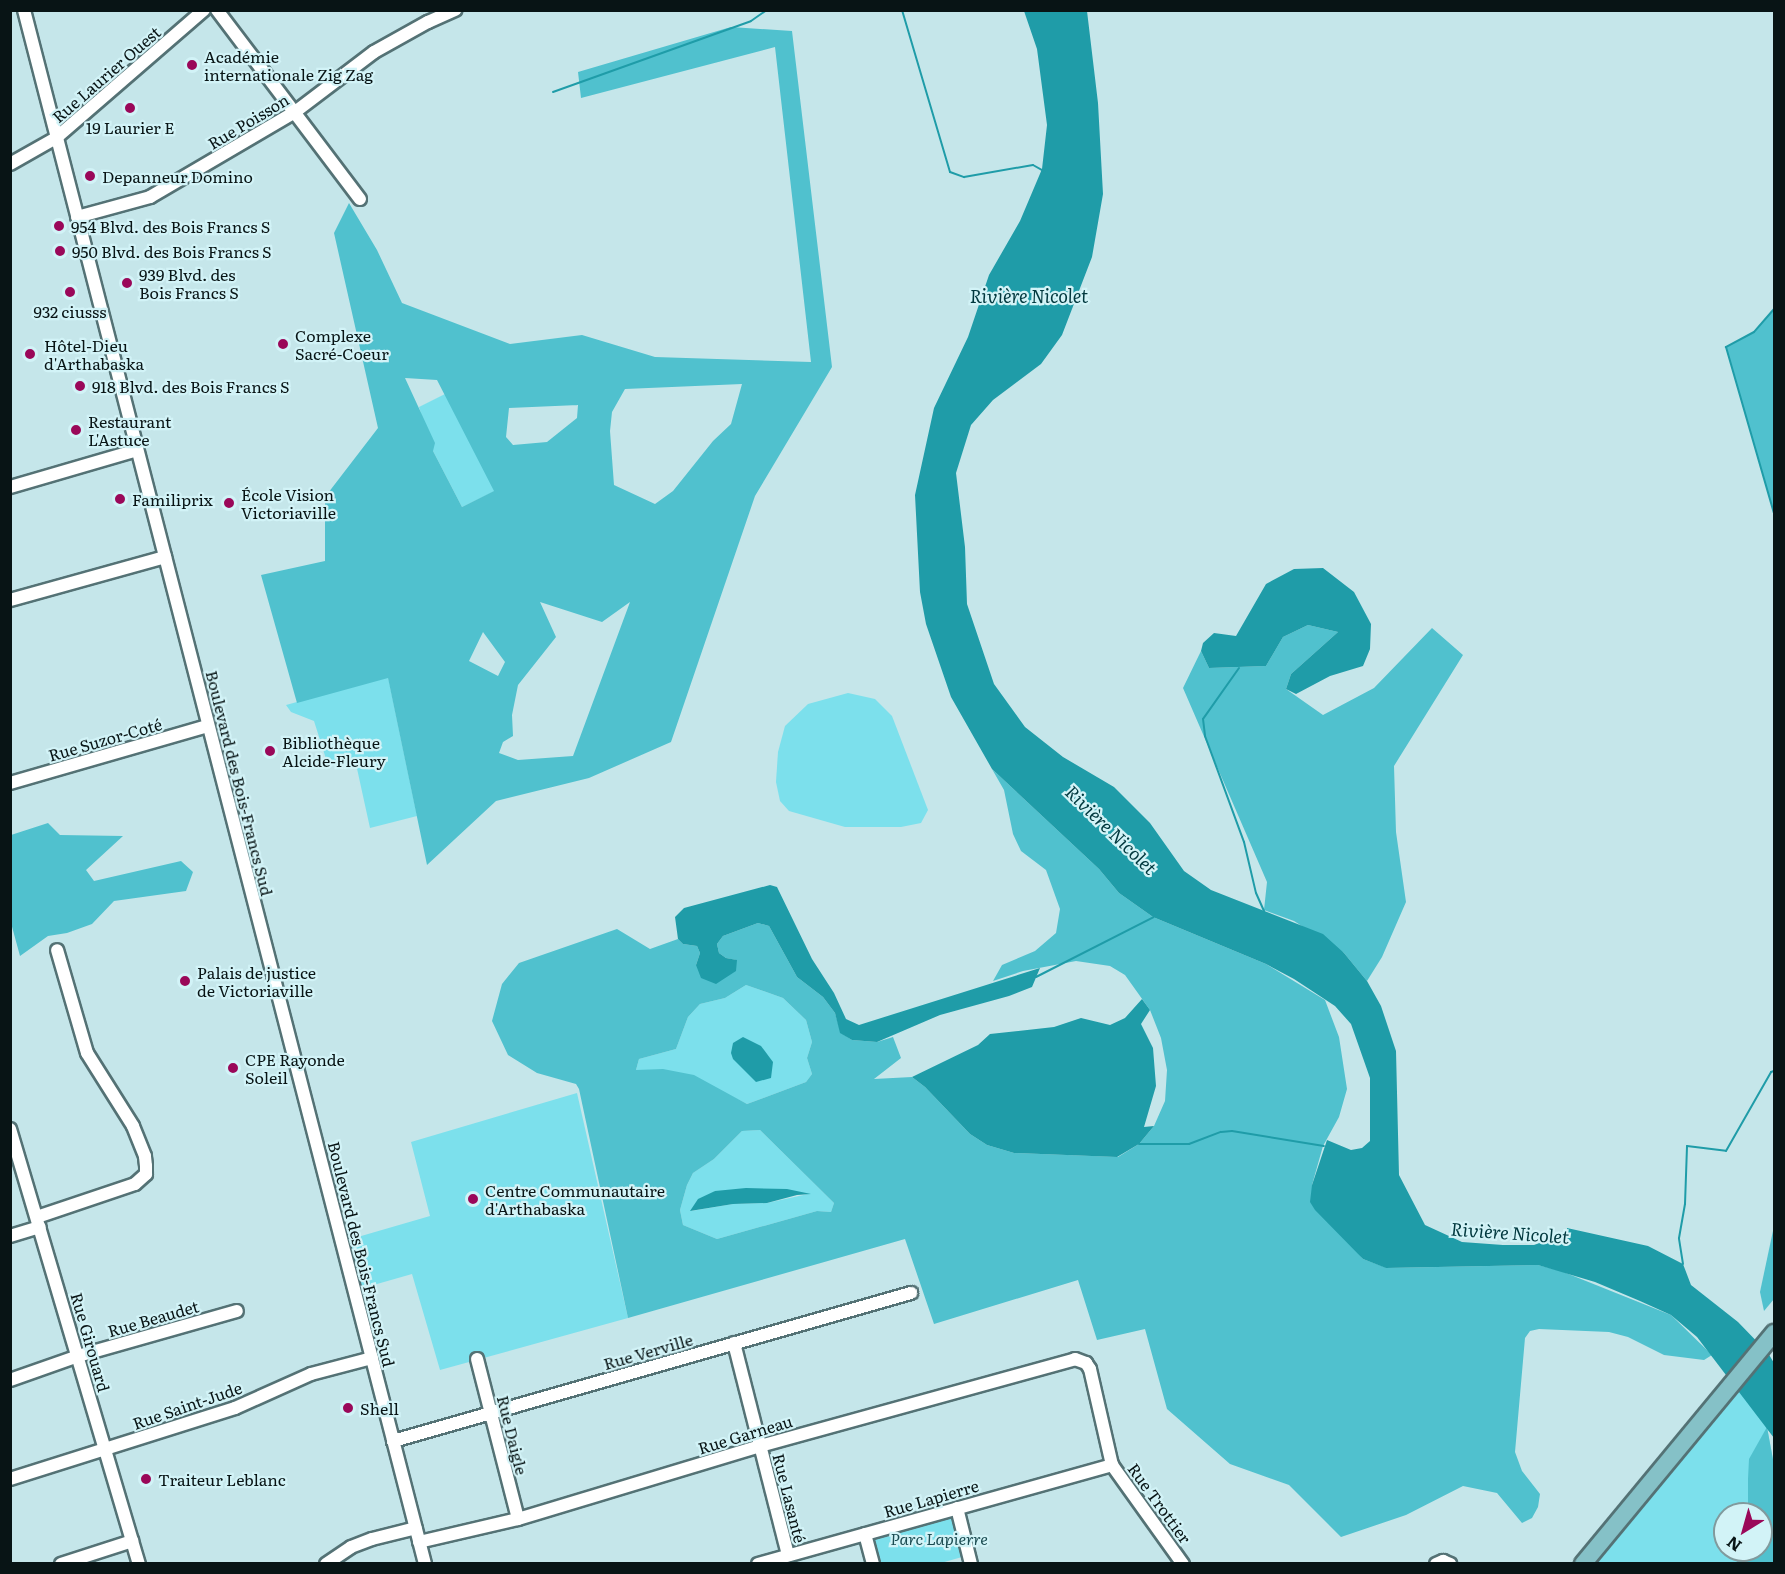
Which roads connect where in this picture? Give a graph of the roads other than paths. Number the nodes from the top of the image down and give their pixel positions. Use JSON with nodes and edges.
{"nodes":[{"id":1,"x":24,"y":10,"type":"edge"},
{"id":2,"x":204,"y":10,"type":"edge"},
{"id":3,"x":217,"y":10,"type":"edge"},
{"id":4,"x":455,"y":10,"type":"edge"},
{"id":5,"x":295,"y":112,"type":"junction"},
{"id":6,"x":56,"y":138,"type":"junction"},
{"id":7,"x":10,"y":164,"type":"edge"},
{"id":8,"x":360,"y":199,"type":"dead end"},
{"id":9,"x":77,"y":218,"type":"junction"},
{"id":10,"x":137,"y":450,"type":"junction"},
{"id":11,"x":10,"y":487,"type":"edge"},
{"id":12,"x":165,"y":557,"type":"junction"},
{"id":13,"x":10,"y":600,"type":"edge"},
{"id":14,"x":208,"y":726,"type":"junction"},
{"id":15,"x":10,"y":783,"type":"edge"},
{"id":16,"x":57,"y":950,"type":"dead end"},
{"id":17,"x":10,"y":1129,"type":"edge"},
{"id":18,"x":39,"y":1222,"type":"junction"},
{"id":19,"x":10,"y":1236,"type":"edge"},
{"id":20,"x":911,"y":1293,"type":"dead end"},
{"id":21,"x":237,"y":1311,"type":"dead end"},
{"id":22,"x":1774,"y":1333,"type":"edge"},
{"id":23,"x":734,"y":1343,"type":"junction"},
{"id":24,"x":78,"y":1356,"type":"junction"},
{"id":25,"x":372,"y":1358,"type":"junction"},
{"id":26,"x":477,"y":1359,"type":"dead end"},
{"id":27,"x":1080,"y":1360,"type":"joint"},
{"id":28,"x":10,"y":1380,"type":"edge"},
{"id":29,"x":491,"y":1414,"type":"junction"},
{"id":30,"x":393,"y":1441,"type":"junction"},
{"id":31,"x":760,"y":1446,"type":"junction"},
{"id":32,"x":106,"y":1450,"type":"junction"},
{"id":33,"x":1112,"y":1465,"type":"junction"},
{"id":34,"x":10,"y":1479,"type":"edge"},
{"id":35,"x":957,"y":1508,"type":"junction"},
{"id":36,"x":518,"y":1519,"type":"junction"},
{"id":37,"x":416,"y":1528,"type":"junction"},
{"id":38,"x":865,"y":1534,"type":"junction"},
{"id":39,"x":132,"y":1541,"type":"junction"},
{"id":40,"x":419,"y":1542,"type":"junction"},
{"id":41,"x":788,"y":1555,"type":"junction"},
{"id":42,"x":60,"y":1563,"type":"edge"},
{"id":43,"x":139,"y":1563,"type":"edge"},
{"id":44,"x":326,"y":1563,"type":"edge"},
{"id":45,"x":425,"y":1563,"type":"edge"},
{"id":46,"x":765,"y":1563,"type":"edge"},
{"id":47,"x":873,"y":1563,"type":"edge"},
{"id":48,"x":971,"y":1563,"type":"edge"},
{"id":49,"x":1183,"y":1563,"type":"edge"},
{"id":50,"x":1436,"y":1563,"type":"edge"},
{"id":51,"x":1450,"y":1563,"type":"edge"},
{"id":52,"x":1582,"y":1563,"type":"edge"}],
"edges":[{"from":1,"to":6,"type":"street","name":"Boulevard des Bois-Francs Sud"},
{"from":2,"to":6,"type":"street","name":"Rue Laurier Ouest"},
{"from":3,"to":5,"type":"street"},
{"from":4,"to":5,"type":"street","name":"Rue Poisson"},
{"from":5,"to":8,"type":"street"},
{"from":5,"to":9,"type":"street","name":"Rue Poisson"},
{"from":6,"to":7,"type":"street","name":"Rue Laurier Ouest"},
{"from":6,"to":9,"type":"street","name":"Boulevard des Bois-Francs Sud"},
{"from":9,"to":10,"type":"street","name":"Boulevard des Bois-Francs Sud"},
{"from":10,"to":11,"type":"street"},
{"from":10,"to":12,"type":"street","name":"Boulevard des Bois-Francs Sud"},
{"from":12,"to":13,"type":"street"},
{"from":12,"to":14,"type":"street","name":"Boulevard des Bois-Francs Sud"},
{"from":14,"to":15,"type":"street","name":"Rue Suzor-Coté"},
{"from":14,"to":25,"type":"street","name":"Boulevard des Bois-Francs Sud"},
{"from":16,"to":18,"type":"street"},
{"from":17,"to":18,"type":"street","name":"Rue Girouard"},
{"from":18,"to":19,"type":"street"},
{"from":18,"to":24,"type":"street","name":"Rue Girouard"},
{"from":20,"to":23,"type":"street","name":"Rue Verville"},
{"from":21,"to":24,"type":"street","name":"Rue Beaudet"},
{"from":22,"to":52,"type":"main road"},
{"from":23,"to":29,"type":"street","name":"Rue Verville"},
{"from":23,"to":31,"type":"street","name":"Rue Lasanté"},
{"from":24,"to":28,"type":"street","name":"Rue Beaudet"},
{"from":24,"to":32,"type":"street","name":"Rue Girouard"},
{"from":25,"to":30,"type":"street","name":"Boulevard des Bois-Francs Sud"},
{"from":25,"to":32,"type":"street","name":"Rue Saint-Jude"},
{"from":26,"to":29,"type":"street","name":"Rue Daigle"},
{"from":27,"to":31,"type":"street","name":"Rue Garneau"},
{"from":27,"to":33,"type":"street","name":"Rue Trottier"},
{"from":29,"to":30,"type":"street","name":"Rue Verville"},
{"from":29,"to":36,"type":"street","name":"Rue Daigle"},
{"from":30,"to":37,"type":"street","name":"Boulevard des Bois-Francs Sud"},
{"from":31,"to":36,"type":"street","name":"Rue Garneau"},
{"from":31,"to":41,"type":"street","name":"Rue Lasanté"},
{"from":32,"to":34,"type":"street","name":"Rue Saint-Jude"},
{"from":32,"to":39,"type":"street","name":"Rue Girouard"},
{"from":33,"to":35,"type":"street","name":"Rue Lapierre"},
{"from":33,"to":49,"type":"street","name":"Rue Trottier"},
{"from":35,"to":38,"type":"street","name":"Rue Lapierre"},
{"from":35,"to":48,"type":"street"},
{"from":36,"to":40,"type":"street","name":"Rue Garneau"},
{"from":37,"to":40,"type":"street","name":"Boulevard des Bois-Francs Sud"},
{"from":37,"to":44,"type":"street"},
{"from":38,"to":41,"type":"street","name":"Rue Lapierre"},
{"from":38,"to":47,"type":"street"},
{"from":39,"to":42,"type":"street"},
{"from":39,"to":43,"type":"street","name":"Rue Girouard"},
{"from":40,"to":45,"type":"street","name":"Boulevard des Bois-Francs Sud"},
{"from":41,"to":46,"type":"street","name":"Rue Lapierre"},
{"from":50,"to":51,"type":"street"}]}
